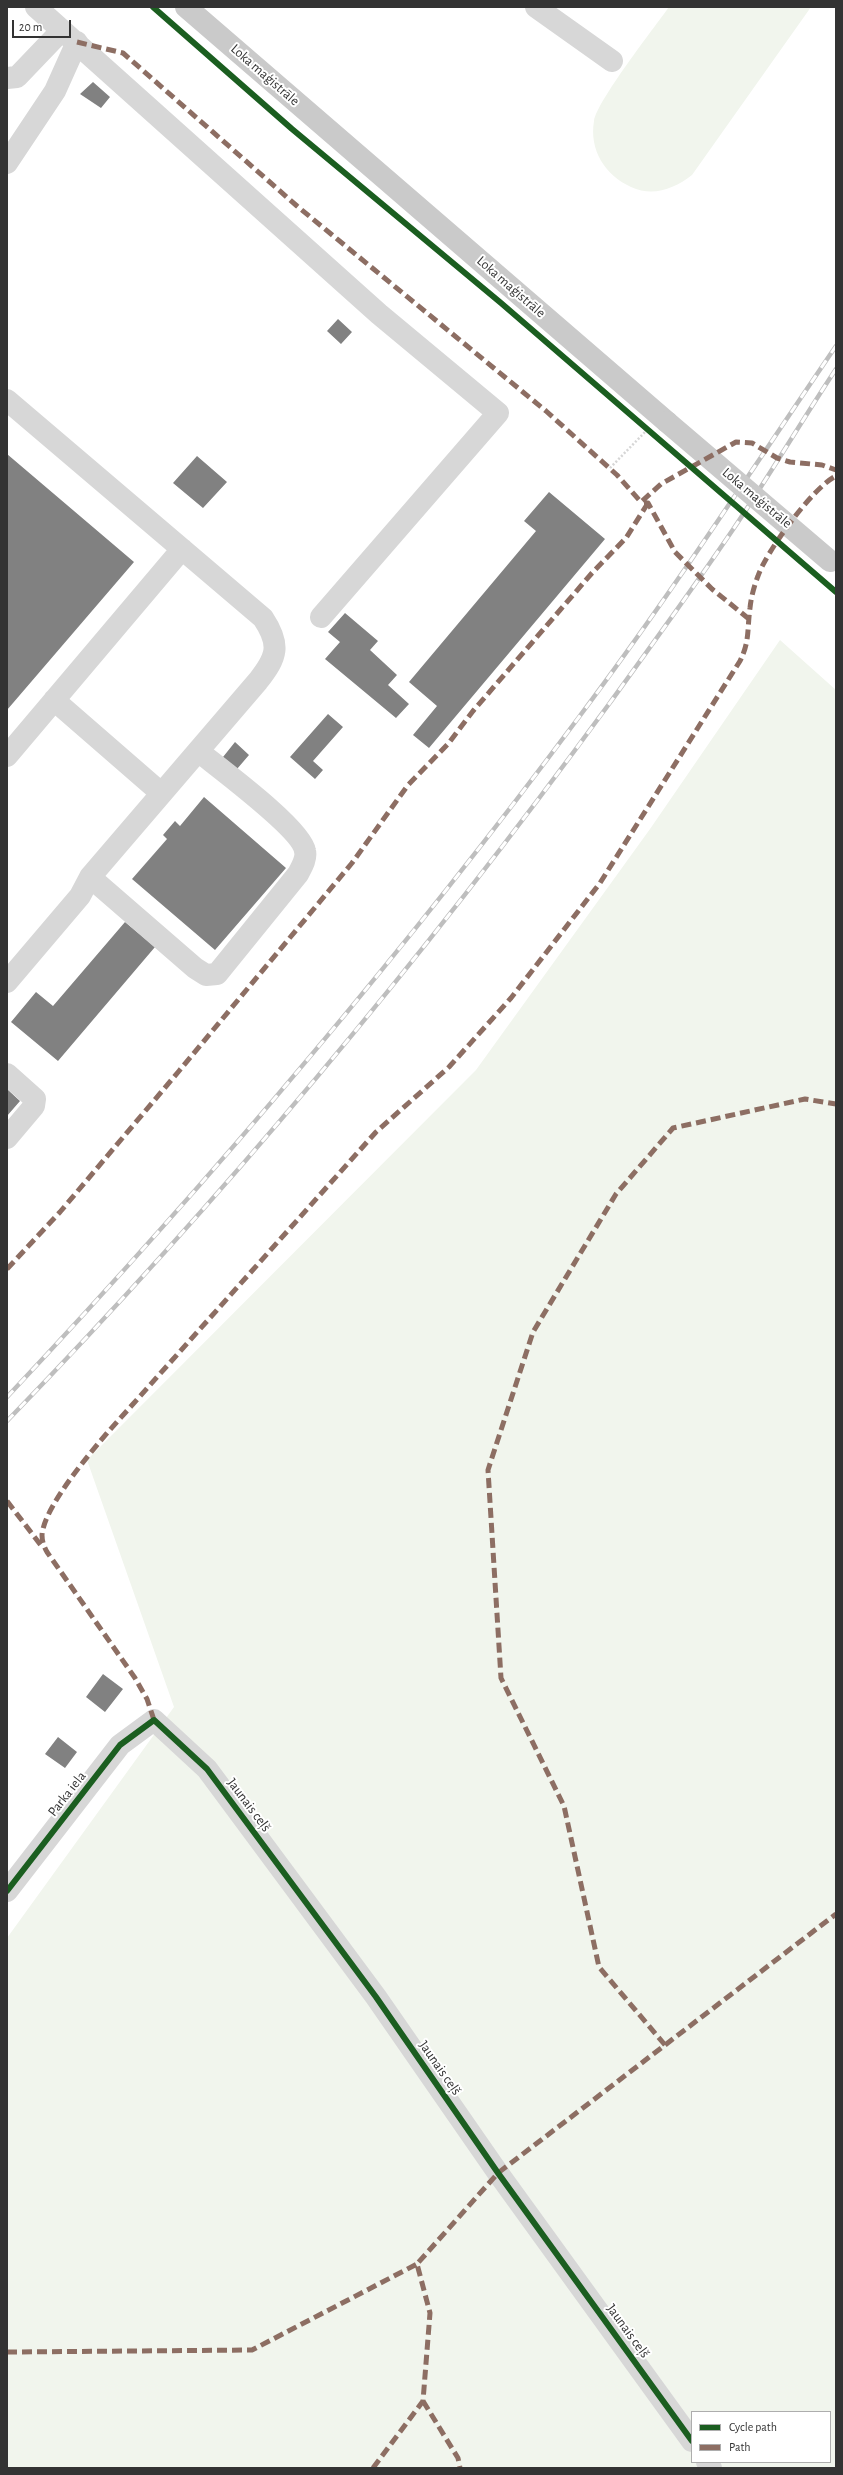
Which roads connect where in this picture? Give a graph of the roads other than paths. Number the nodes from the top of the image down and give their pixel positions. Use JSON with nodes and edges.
{"nodes":[{"id":1,"x":36,"y":7,"type":"edge"},
{"id":2,"x":186,"y":7,"type":"edge"},
{"id":3,"x":536,"y":7,"type":"edge"},
{"id":4,"x":70,"y":36,"type":"junction"},
{"id":5,"x":612,"y":61,"type":"dead end"},
{"id":6,"x":7,"y":78,"type":"edge"},
{"id":7,"x":7,"y":163,"type":"edge"},
{"id":8,"x":7,"y":400,"type":"edge"},
{"id":9,"x":182,"y":549,"type":"junction"},
{"id":10,"x":833,"y":563,"type":"edge"},
{"id":11,"x":321,"y":617,"type":"dead end"},
{"id":12,"x":54,"y":700,"type":"junction"},
{"id":13,"x":198,"y":751,"type":"junction"},
{"id":14,"x":7,"y":756,"type":"edge"},
{"id":15,"x":161,"y":794,"type":"junction"},
{"id":16,"x":90,"y":877,"type":"junction"},
{"id":17,"x":7,"y":982,"type":"edge"},
{"id":18,"x":7,"y":1074,"type":"edge"},
{"id":19,"x":7,"y":1138,"type":"edge"},
{"id":20,"x":154,"y":1720,"type":"joint"},
{"id":21,"x":7,"y":1891,"type":"edge"},
{"id":22,"x":691,"y":2440,"type":"edge"}],
"edges":[{"from":1,"to":4,"type":"street"},
{"from":2,"to":10,"type":"main road","name":"Loka maģistrāle","bridge":true},
{"from":3,"to":5,"type":"street"},
{"from":4,"to":6,"type":"street"},
{"from":4,"to":7,"type":"street"},
{"from":4,"to":11,"type":"street"},
{"from":8,"to":9,"type":"street"},
{"from":9,"to":12,"type":"street"},
{"from":9,"to":13,"type":"street"},
{"from":12,"to":14,"type":"street"},
{"from":12,"to":15,"type":"street"},
{"from":13,"to":15,"type":"street"},
{"from":13,"to":16,"type":"street"},
{"from":15,"to":16,"type":"street"},
{"from":16,"to":17,"type":"street"},
{"from":18,"to":19,"type":"street"},
{"from":20,"to":21,"type":"street","name":"Parka iela"},
{"from":20,"to":22,"type":"street","name":"Jaunais ceļš"}]}
